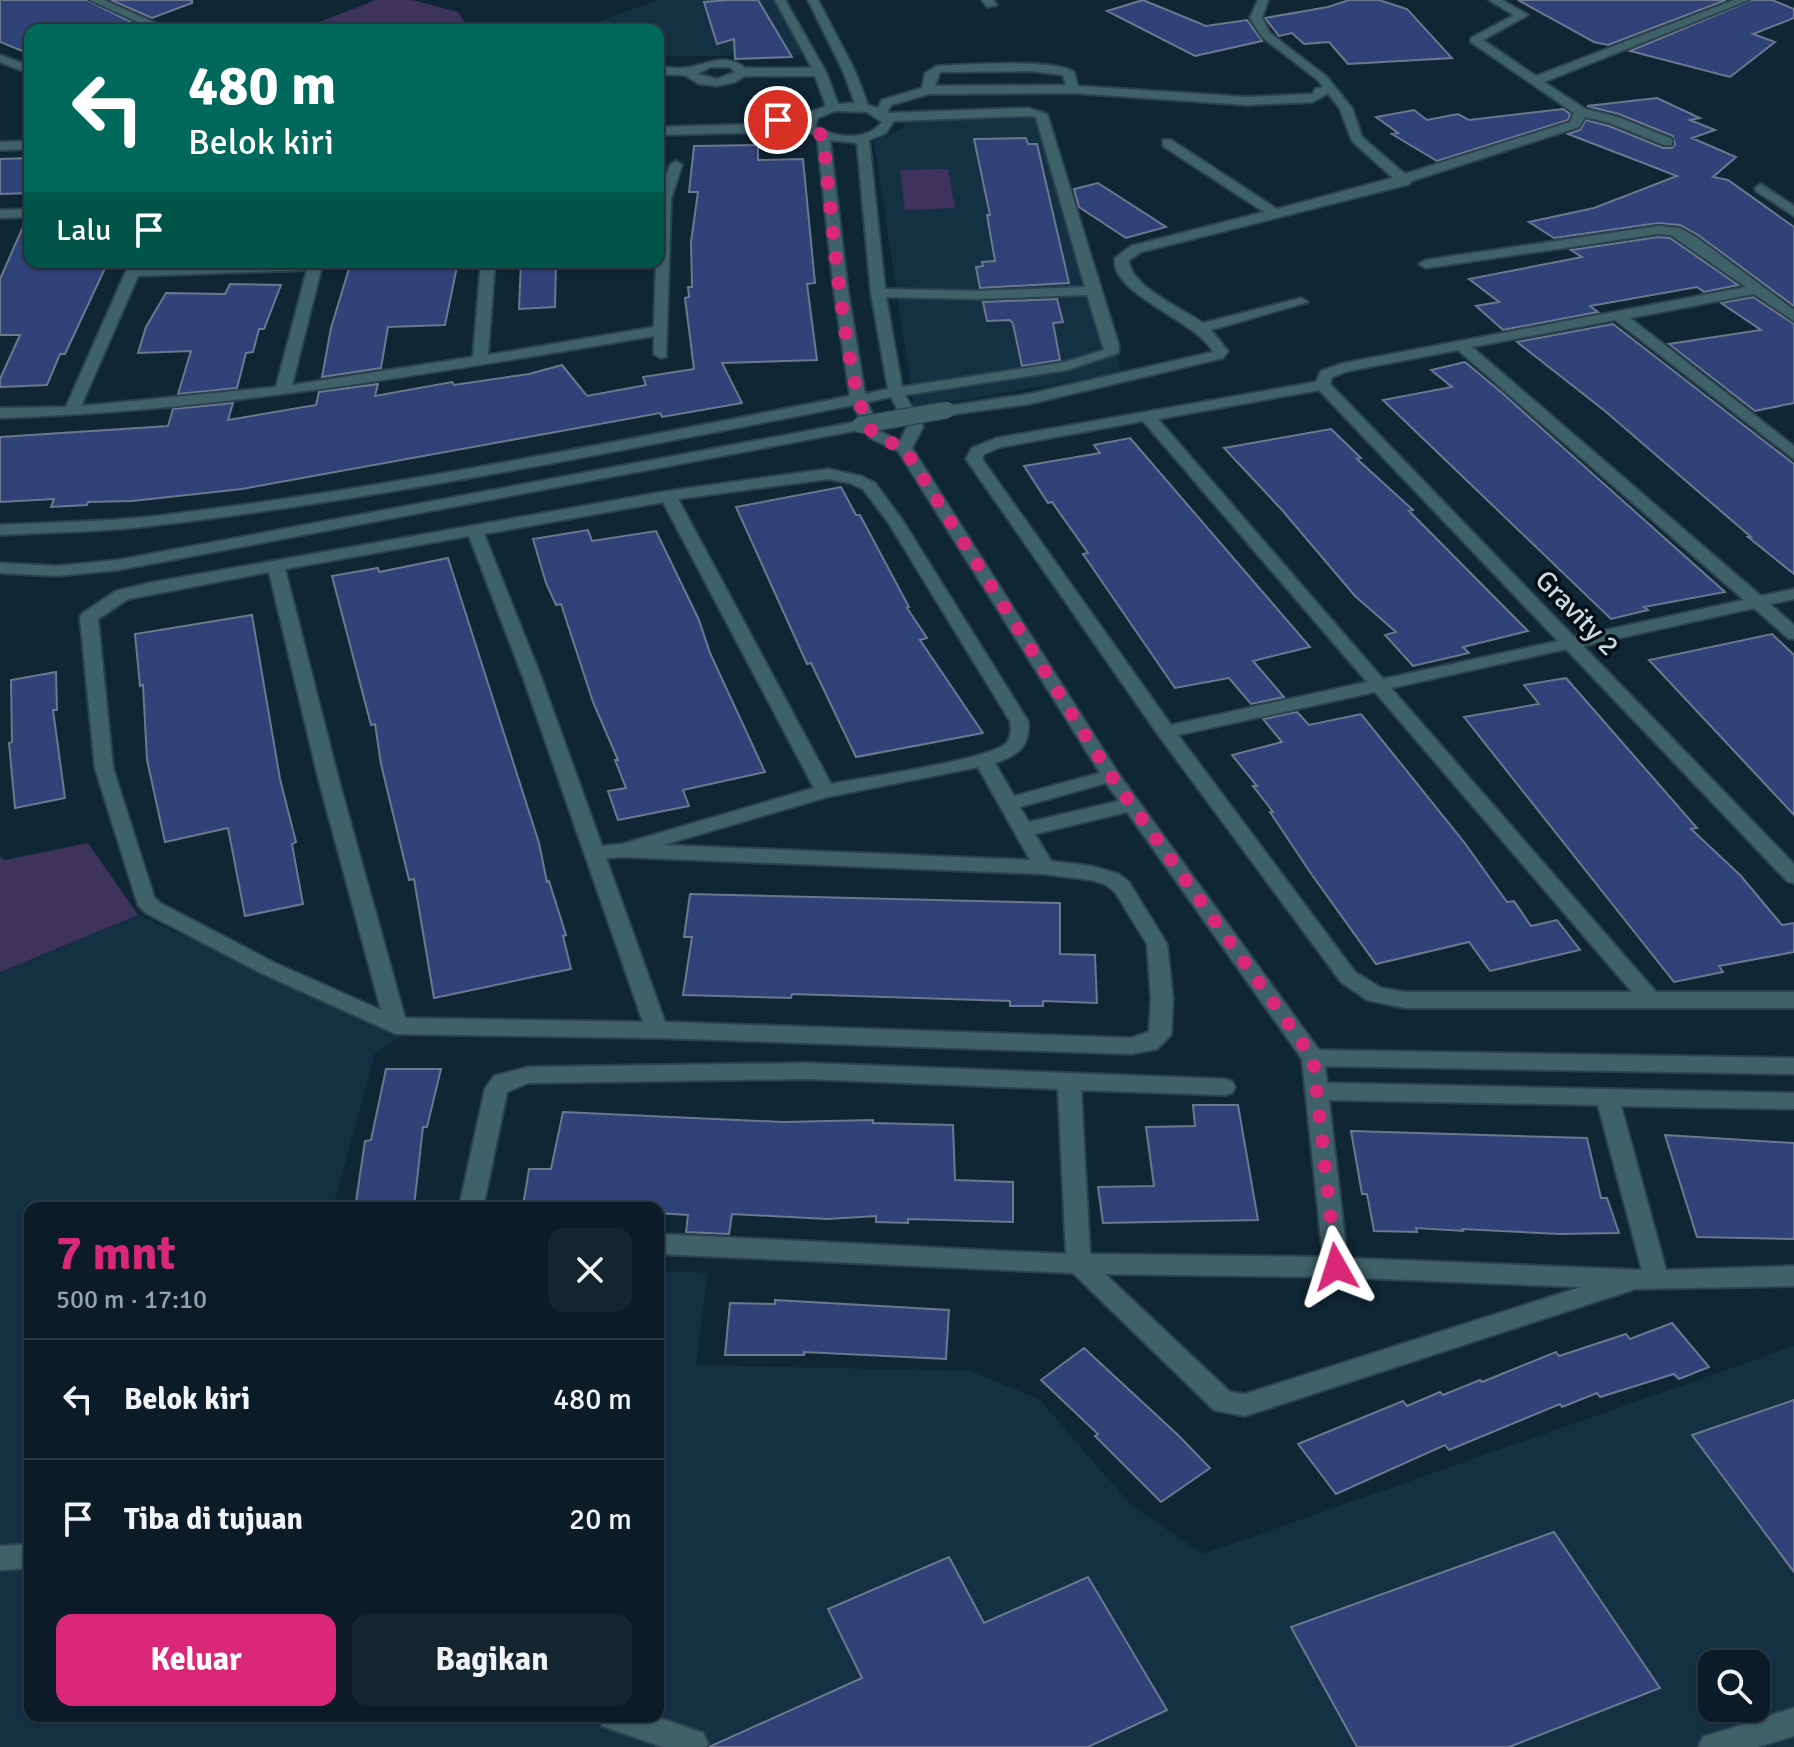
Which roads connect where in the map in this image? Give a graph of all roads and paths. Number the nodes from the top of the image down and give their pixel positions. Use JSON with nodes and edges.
{"nodes":[{"id":1,"x":95,"y":0,"type":"edge"},
{"id":2,"x":780,"y":0,"type":"edge"},
{"id":3,"x":813,"y":0,"type":"edge"},
{"id":4,"x":1263,"y":0,"type":"edge"},
{"id":5,"x":1494,"y":0,"type":"edge"},
{"id":6,"x":1744,"y":0,"type":"edge"},
{"id":7,"x":128,"y":4,"type":"dead end"},
{"id":8,"x":115,"y":8,"type":"junction"},
{"id":9,"x":151,"y":24,"type":"edge"},
{"id":10,"x":0,"y":58,"type":"edge"},
{"id":11,"x":24,"y":68,"type":"edge"},
{"id":12,"x":664,"y":70,"type":"edge"},
{"id":13,"x":690,"y":72,"type":"junction"},
{"id":14,"x":742,"y":72,"type":"junction"},
{"id":15,"x":820,"y":72,"type":"junction"},
{"id":16,"x":1535,"y":81,"type":"junction"},
{"id":17,"x":1073,"y":89,"type":"junction"},
{"id":18,"x":1330,"y":89,"type":"junction"},
{"id":19,"x":928,"y":90,"type":"junction"},
{"id":20,"x":833,"y":108,"type":"junction"},
{"id":21,"x":863,"y":108,"type":"junction"},
{"id":22,"x":1581,"y":112,"type":"junction"},
{"id":23,"x":883,"y":116,"type":"junction"},
{"id":24,"x":664,"y":122,"type":"edge"},
{"id":25,"x":809,"y":124,"type":"junction"},
{"id":26,"x":664,"y":131,"type":"edge"},
{"id":27,"x":0,"y":136,"type":"edge"},
{"id":28,"x":24,"y":136,"type":"edge"},
{"id":29,"x":823,"y":136,"type":"junction"},
{"id":30,"x":863,"y":138,"type":"junction"},
{"id":31,"x":1668,"y":142,"type":"dead end"},
{"id":32,"x":1167,"y":143,"type":"dead end"},
{"id":33,"x":24,"y":145,"type":"edge"},
{"id":34,"x":0,"y":146,"type":"edge"},
{"id":35,"x":676,"y":165,"type":"dead end"},
{"id":36,"x":1405,"y":181,"type":"junction"},
{"id":37,"x":1761,"y":188,"type":"dead end"},
{"id":38,"x":664,"y":192,"type":"edge"},
{"id":39,"x":1794,"y":212,"type":"edge"},
{"id":40,"x":24,"y":213,"type":"edge"},
{"id":41,"x":1274,"y":213,"type":"junction"},
{"id":42,"x":0,"y":214,"type":"edge"},
{"id":43,"x":1426,"y":264,"type":"dead end"},
{"id":44,"x":134,"y":268,"type":"edge"},
{"id":45,"x":314,"y":268,"type":"edge"},
{"id":46,"x":488,"y":268,"type":"edge"},
{"id":47,"x":662,"y":268,"type":"edge"},
{"id":48,"x":1754,"y":290,"type":"junction"},
{"id":49,"x":1091,"y":291,"type":"junction"},
{"id":50,"x":878,"y":293,"type":"junction"},
{"id":51,"x":1301,"y":302,"type":"dead end"},
{"id":52,"x":1620,"y":317,"type":"junction"},
{"id":53,"x":1794,"y":317,"type":"edge"},
{"id":54,"x":1201,"y":328,"type":"junction"},
{"id":55,"x":662,"y":330,"type":"junction"},
{"id":56,"x":1461,"y":345,"type":"junction"},
{"id":57,"x":661,"y":354,"type":"dead end"},
{"id":58,"x":480,"y":359,"type":"junction"},
{"id":59,"x":1322,"y":385,"type":"junction"},
{"id":60,"x":283,"y":390,"type":"junction"},
{"id":61,"x":896,"y":392,"type":"junction"},
{"id":62,"x":858,"y":399,"type":"junction"},
{"id":63,"x":72,"y":410,"type":"junction"},
{"id":64,"x":0,"y":413,"type":"edge"},
{"id":65,"x":1147,"y":416,"type":"junction"},
{"id":66,"x":904,"y":448,"type":"junction"},
{"id":67,"x":1794,"y":454,"type":"edge"},
{"id":68,"x":668,"y":496,"type":"junction"},
{"id":69,"x":474,"y":529,"type":"junction"},
{"id":70,"x":0,"y":530,"type":"edge"},
{"id":71,"x":276,"y":567,"type":"junction"},
{"id":72,"x":0,"y":568,"type":"edge"},
{"id":73,"x":1794,"y":594,"type":"edge"},
{"id":74,"x":1757,"y":602,"type":"junction"},
{"id":75,"x":1794,"y":634,"type":"edge"},
{"id":76,"x":1570,"y":643,"type":"junction"},
{"id":77,"x":1380,"y":685,"type":"junction"},
{"id":78,"x":1166,"y":732,"type":"junction"},
{"id":79,"x":984,"y":760,"type":"junction"},
{"id":80,"x":1111,"y":776,"type":"junction"},
{"id":81,"x":825,"y":791,"type":"junction"},
{"id":82,"x":1009,"y":804,"type":"junction"},
{"id":83,"x":1131,"y":805,"type":"junction"},
{"id":84,"x":1023,"y":830,"type":"junction"},
{"id":85,"x":623,"y":850,"type":"junction"},
{"id":86,"x":595,"y":853,"type":"junction"},
{"id":87,"x":1044,"y":867,"type":"junction"},
{"id":88,"x":1794,"y":876,"type":"edge"},
{"id":89,"x":1794,"y":1000,"type":"edge"},
{"id":90,"x":1652,"y":1002,"type":"junction"},
{"id":91,"x":396,"y":1026,"type":"junction"},
{"id":92,"x":657,"y":1030,"type":"junction"},
{"id":93,"x":1313,"y":1058,"type":"junction"},
{"id":94,"x":1794,"y":1066,"type":"edge"},
{"id":95,"x":1069,"y":1079,"type":"junction"},
{"id":96,"x":1224,"y":1087,"type":"dead end"},
{"id":97,"x":1317,"y":1091,"type":"junction"},
{"id":98,"x":1607,"y":1097,"type":"junction"},
{"id":99,"x":1794,"y":1101,"type":"edge"},
{"id":100,"x":472,"y":1202,"type":"edge"},
{"id":101,"x":664,"y":1244,"type":"edge"},
{"id":102,"x":1079,"y":1264,"type":"junction"},
{"id":103,"x":1336,"y":1267,"type":"junction"},
{"id":104,"x":1794,"y":1276,"type":"edge"},
{"id":105,"x":1648,"y":1279,"type":"junction"},
{"id":106,"x":24,"y":1556,"type":"edge"},
{"id":107,"x":0,"y":1558,"type":"edge"},
{"id":108,"x":630,"y":1722,"type":"edge"},
{"id":109,"x":1794,"y":1722,"type":"edge"},
{"id":110,"x":693,"y":1743,"type":"dead end"},
{"id":111,"x":1713,"y":1747,"type":"edge"}],
"edges":[{"from":1,"to":8,"type":"street"},
{"from":2,"to":15,"type":"street"},
{"from":3,"to":21,"type":"street"},
{"from":4,"to":18,"type":"street"},
{"from":5,"to":16,"type":"street"},
{"from":6,"to":16,"type":"street"},
{"from":7,"to":8,"type":"street"},
{"from":8,"to":9,"type":"street"},
{"from":10,"to":11,"type":"street"},
{"from":12,"to":13,"type":"street"},
{"from":13,"to":14,"type":"street"},
{"from":13,"to":14,"type":"street"},
{"from":14,"to":15,"type":"street"},
{"from":15,"to":20,"type":"street"},
{"from":16,"to":22,"type":"street"},
{"from":17,"to":18,"type":"street"},
{"from":17,"to":19,"type":"street"},
{"from":17,"to":19,"type":"street"},
{"from":18,"to":36,"type":"street"},
{"from":19,"to":23,"type":"street"},
{"from":20,"to":21,"type":"street"},
{"from":20,"to":25,"type":"street"},
{"from":21,"to":23,"type":"street"},
{"from":22,"to":31,"type":"street"},
{"from":22,"to":36,"type":"street"},
{"from":23,"to":30,"type":"street"},
{"from":23,"to":49,"type":"street"},
{"from":24,"to":25,"type":"street"},
{"from":25,"to":26,"type":"street"},
{"from":25,"to":29,"type":"street"},
{"from":27,"to":28,"type":"street"},
{"from":29,"to":30,"type":"street"},
{"from":29,"to":62,"type":"street"},
{"from":30,"to":50,"type":"street"},
{"from":32,"to":41,"type":"street"},
{"from":33,"to":34,"type":"street"},
{"from":35,"to":38,"type":"street"},
{"from":36,"to":41,"type":"street"},
{"from":37,"to":39,"type":"street"},
{"from":40,"to":42,"type":"street"},
{"from":41,"to":54,"type":"street"},
{"from":43,"to":48,"type":"street"},
{"from":44,"to":63,"type":"street"},
{"from":45,"to":60,"type":"street"},
{"from":46,"to":58,"type":"street"},
{"from":47,"to":55,"type":"street"},
{"from":48,"to":52,"type":"street"},
{"from":48,"to":53,"type":"street"},
{"from":49,"to":50,"type":"street"},
{"from":49,"to":61,"type":"street"},
{"from":50,"to":61,"type":"street"},
{"from":51,"to":54,"type":"street"},
{"from":52,"to":56,"type":"street"},
{"from":52,"to":67,"type":"street"},
{"from":54,"to":72,"type":"street","bridge":true},
{"from":55,"to":57,"type":"street"},
{"from":55,"to":58,"type":"street"},
{"from":56,"to":59,"type":"street"},
{"from":56,"to":74,"type":"street"},
{"from":58,"to":60,"type":"street"},
{"from":59,"to":65,"type":"street"},
{"from":59,"to":76,"type":"street","name":"Gravity 2"},
{"from":60,"to":63,"type":"street"},
{"from":61,"to":62,"type":"street"},
{"from":61,"to":66,"type":"street"},
{"from":62,"to":66,"type":"street"},
{"from":62,"to":70,"type":"street"},
{"from":63,"to":64,"type":"street"},
{"from":65,"to":77,"type":"street"},
{"from":65,"to":78,"type":"street"},
{"from":66,"to":80,"type":"street"},
{"from":68,"to":69,"type":"street"},
{"from":68,"to":79,"type":"street"},
{"from":68,"to":81,"type":"street"},
{"from":69,"to":71,"type":"street"},
{"from":69,"to":86,"type":"street"},
{"from":71,"to":91,"type":"street"},
{"from":71,"to":91,"type":"street"},
{"from":73,"to":74,"type":"street"},
{"from":74,"to":75,"type":"street"},
{"from":74,"to":76,"type":"street"},
{"from":76,"to":77,"type":"street"},
{"from":76,"to":88,"type":"street","name":"Gravity 2"},
{"from":77,"to":78,"type":"street"},
{"from":77,"to":90,"type":"street"},
{"from":78,"to":90,"type":"street"},
{"from":79,"to":81,"type":"street"},
{"from":79,"to":82,"type":"street"},
{"from":80,"to":82,"type":"street"},
{"from":80,"to":83,"type":"street"},
{"from":81,"to":85,"type":"street"},
{"from":82,"to":84,"type":"street"},
{"from":83,"to":84,"type":"street"},
{"from":83,"to":93,"type":"street"},
{"from":84,"to":87,"type":"street"},
{"from":85,"to":86,"type":"street"},
{"from":85,"to":87,"type":"street"},
{"from":86,"to":92,"type":"street"},
{"from":87,"to":92,"type":"street"},
{"from":89,"to":90,"type":"street"},
{"from":91,"to":92,"type":"street"},
{"from":93,"to":94,"type":"street"},
{"from":93,"to":97,"type":"street"},
{"from":95,"to":96,"type":"street"},
{"from":95,"to":100,"type":"street"},
{"from":95,"to":102,"type":"street"},
{"from":97,"to":98,"type":"street"},
{"from":97,"to":103,"type":"street"},
{"from":98,"to":99,"type":"street"},
{"from":98,"to":105,"type":"street"},
{"from":101,"to":102,"type":"street"},
{"from":102,"to":103,"type":"street"},
{"from":102,"to":105,"type":"street"},
{"from":103,"to":105,"type":"street"},
{"from":104,"to":105,"type":"street"},
{"from":106,"to":107,"type":"street"},
{"from":108,"to":110,"type":"street"},
{"from":109,"to":111,"type":"street"}]}
